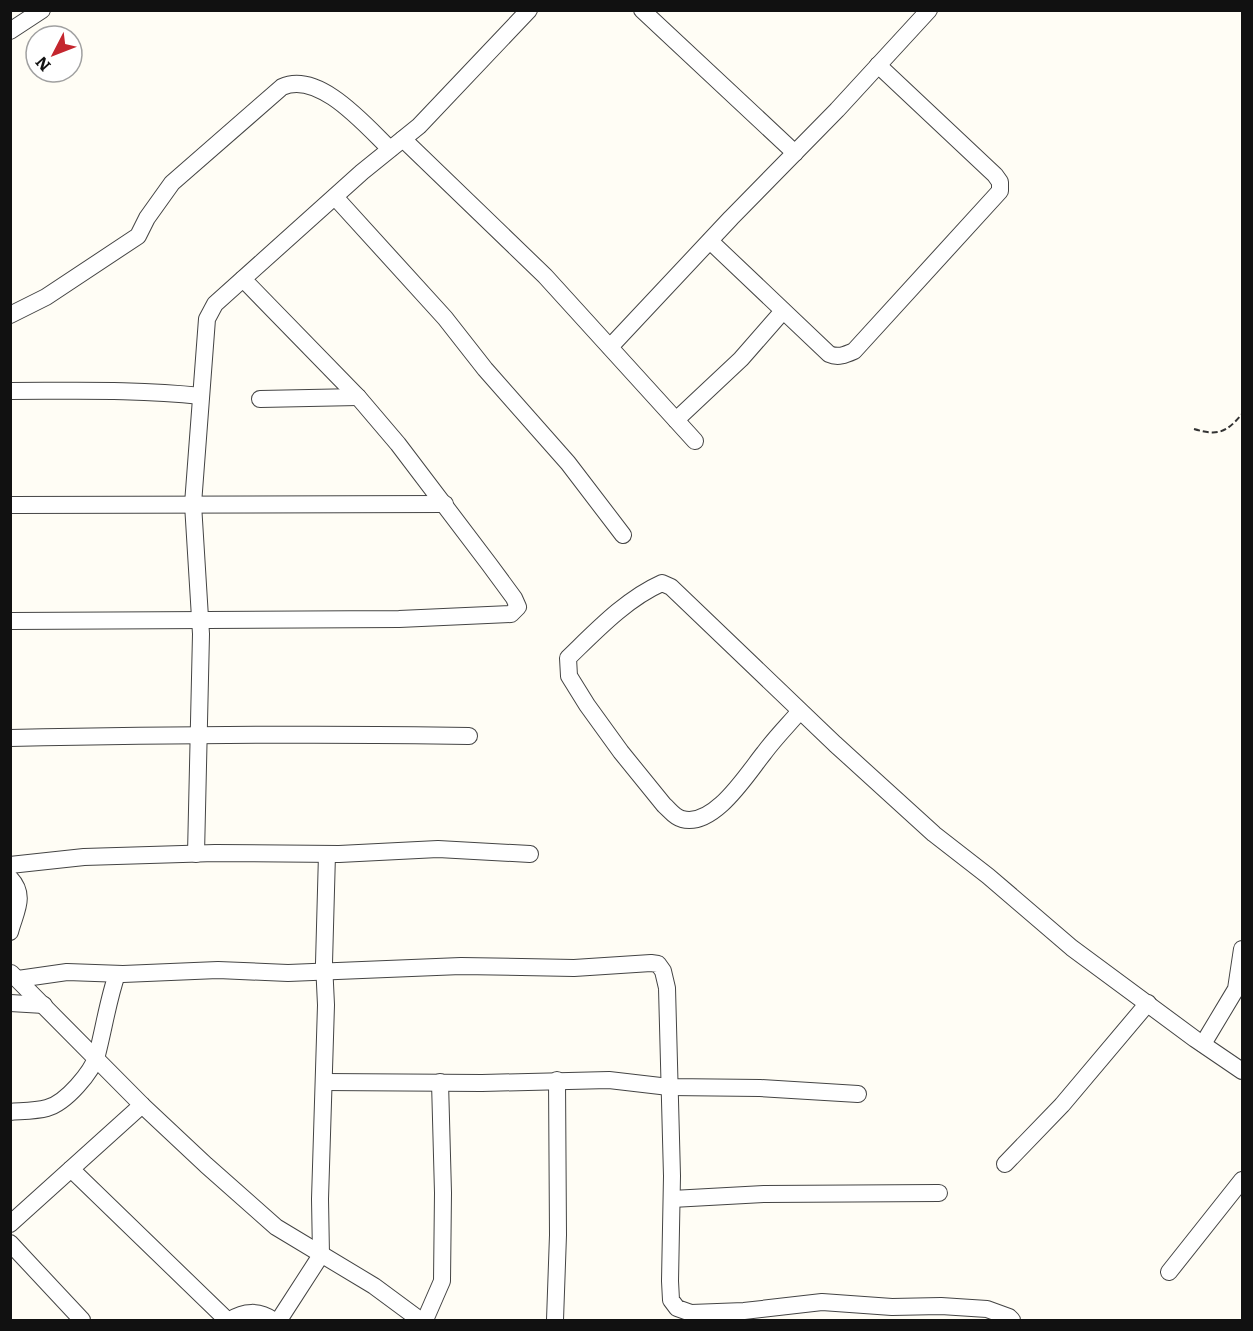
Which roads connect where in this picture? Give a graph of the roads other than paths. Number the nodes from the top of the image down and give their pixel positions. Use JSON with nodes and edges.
{"nodes":[{"id":1,"x":42,"y":10,"type":"edge"},
{"id":2,"x":529,"y":10,"type":"edge"},
{"id":3,"x":642,"y":10,"type":"edge"},
{"id":4,"x":929,"y":10,"type":"edge"},
{"id":5,"x":10,"y":31,"type":"edge"},
{"id":6,"x":878,"y":65,"type":"junction"},
{"id":7,"x":396,"y":144,"type":"junction"},
{"id":8,"x":795,"y":153,"type":"junction"},
{"id":9,"x":334,"y":197,"type":"junction"},
{"id":10,"x":710,"y":241,"type":"junction"},
{"id":11,"x":243,"y":279,"type":"junction"},
{"id":12,"x":783,"y":311,"type":"junction"},
{"id":13,"x":10,"y":315,"type":"edge"},
{"id":14,"x":610,"y":347,"type":"junction"},
{"id":15,"x":10,"y":391,"type":"edge"},
{"id":16,"x":201,"y":396,"type":"junction"},
{"id":17,"x":358,"y":397,"type":"junction"},
{"id":18,"x":260,"y":399,"type":"dead end"},
{"id":19,"x":676,"y":420,"type":"junction"},
{"id":20,"x":695,"y":441,"type":"dead end"},
{"id":21,"x":193,"y":504,"type":"junction"},
{"id":22,"x":445,"y":504,"type":"junction"},
{"id":23,"x":10,"y":505,"type":"edge"},
{"id":24,"x":623,"y":535,"type":"dead end"},
{"id":25,"x":10,"y":621,"type":"edge"},
{"id":26,"x":199,"y":621,"type":"junction"},
{"id":27,"x":800,"y":711,"type":"junction"},
{"id":28,"x":198,"y":735,"type":"junction"},
{"id":29,"x":469,"y":736,"type":"dead end"},
{"id":30,"x":10,"y":738,"type":"edge"},
{"id":31,"x":196,"y":854,"type":"junction"},
{"id":32,"x":327,"y":854,"type":"junction"},
{"id":33,"x":530,"y":854,"type":"dead end"},
{"id":34,"x":10,"y":865,"type":"edge"},
{"id":35,"x":10,"y":878,"type":"edge"},
{"id":36,"x":10,"y":932,"type":"edge"},
{"id":37,"x":1242,"y":950,"type":"edge"},
{"id":38,"x":325,"y":972,"type":"junction"},
{"id":39,"x":117,"y":974,"type":"junction"},
{"id":40,"x":14,"y":975,"type":"edge"},
{"id":41,"x":1148,"y":1003,"type":"junction"},
{"id":42,"x":10,"y":1004,"type":"edge"},
{"id":43,"x":44,"y":1005,"type":"junction"},
{"id":44,"x":1203,"y":1044,"type":"junction"},
{"id":45,"x":96,"y":1057,"type":"junction"},
{"id":46,"x":1242,"y":1071,"type":"edge"},
{"id":47,"x":557,"y":1080,"type":"junction"},
{"id":48,"x":324,"y":1082,"type":"junction"},
{"id":49,"x":440,"y":1083,"type":"junction"},
{"id":50,"x":669,"y":1087,"type":"junction"},
{"id":51,"x":858,"y":1094,"type":"dead end"},
{"id":52,"x":142,"y":1105,"type":"junction"},
{"id":53,"x":10,"y":1112,"type":"edge"},
{"id":54,"x":1005,"y":1164,"type":"dead end"},
{"id":55,"x":71,"y":1169,"type":"junction"},
{"id":56,"x":1242,"y":1180,"type":"edge"},
{"id":57,"x":939,"y":1193,"type":"dead end"},
{"id":58,"x":672,"y":1199,"type":"junction"},
{"id":59,"x":10,"y":1224,"type":"edge"},
{"id":60,"x":10,"y":1243,"type":"edge"},
{"id":61,"x":321,"y":1255,"type":"junction"},
{"id":62,"x":1169,"y":1272,"type":"dead end"},
{"id":63,"x":671,"y":1300,"type":"junction"},
{"id":64,"x":789,"y":1313,"type":"edge"},
{"id":65,"x":903,"y":1314,"type":"edge"},
{"id":66,"x":82,"y":1320,"type":"edge"},
{"id":67,"x":228,"y":1320,"type":"edge"},
{"id":68,"x":273,"y":1320,"type":"edge"},
{"id":69,"x":279,"y":1320,"type":"edge"},
{"id":70,"x":420,"y":1320,"type":"edge"},
{"id":71,"x":425,"y":1320,"type":"edge"},
{"id":72,"x":555,"y":1320,"type":"edge"},
{"id":73,"x":671,"y":1320,"type":"edge"},
{"id":74,"x":1012,"y":1320,"type":"edge"}],
"edges":[{"from":1,"to":5,"type":"street"},
{"from":2,"to":7,"type":"street"},
{"from":3,"to":8,"type":"street"},
{"from":4,"to":6,"type":"street"},
{"from":6,"to":8,"type":"street"},
{"from":6,"to":12,"type":"street"},
{"from":7,"to":9,"type":"street"},
{"from":7,"to":13,"type":"street"},
{"from":7,"to":14,"type":"street"},
{"from":8,"to":10,"type":"street"},
{"from":9,"to":11,"type":"street"},
{"from":9,"to":24,"type":"street"},
{"from":10,"to":12,"type":"street"},
{"from":10,"to":14,"type":"street"},
{"from":11,"to":16,"type":"street"},
{"from":11,"to":17,"type":"street"},
{"from":12,"to":19,"type":"street"},
{"from":14,"to":19,"type":"street"},
{"from":15,"to":16,"type":"street"},
{"from":16,"to":21,"type":"street"},
{"from":17,"to":18,"type":"street"},
{"from":17,"to":22,"type":"street"},
{"from":19,"to":20,"type":"street"},
{"from":21,"to":22,"type":"street"},
{"from":21,"to":23,"type":"street"},
{"from":21,"to":26,"type":"street"},
{"from":22,"to":26,"type":"street"},
{"from":25,"to":26,"type":"street"},
{"from":26,"to":28,"type":"street"},
{"from":27,"to":27,"type":"street"},
{"from":27,"to":41,"type":"street"},
{"from":28,"to":29,"type":"street"},
{"from":28,"to":30,"type":"street"},
{"from":28,"to":31,"type":"street"},
{"from":31,"to":32,"type":"street"},
{"from":31,"to":34,"type":"street"},
{"from":32,"to":33,"type":"street"},
{"from":32,"to":38,"type":"street"},
{"from":35,"to":36,"type":"street"},
{"from":37,"to":44,"type":"street"},
{"from":38,"to":39,"type":"street"},
{"from":38,"to":48,"type":"street"},
{"from":38,"to":50,"type":"street"},
{"from":39,"to":40,"type":"street"},
{"from":39,"to":45,"type":"street"},
{"from":40,"to":43,"type":"street"},
{"from":41,"to":44,"type":"street"},
{"from":41,"to":54,"type":"street"},
{"from":42,"to":43,"type":"street"},
{"from":43,"to":45,"type":"street"},
{"from":44,"to":46,"type":"street"},
{"from":45,"to":52,"type":"street"},
{"from":45,"to":53,"type":"street"},
{"from":47,"to":49,"type":"street"},
{"from":47,"to":50,"type":"street"},
{"from":47,"to":72,"type":"street"},
{"from":48,"to":49,"type":"street"},
{"from":48,"to":61,"type":"street"},
{"from":49,"to":71,"type":"street"},
{"from":50,"to":51,"type":"street"},
{"from":50,"to":58,"type":"street"},
{"from":52,"to":55,"type":"street"},
{"from":52,"to":61,"type":"street"},
{"from":55,"to":59,"type":"street"},
{"from":55,"to":67,"type":"street"},
{"from":56,"to":62,"type":"street"},
{"from":57,"to":58,"type":"street"},
{"from":58,"to":63,"type":"street"},
{"from":60,"to":66,"type":"street"},
{"from":61,"to":69,"type":"street"},
{"from":61,"to":70,"type":"street"},
{"from":63,"to":64,"type":"street"},
{"from":63,"to":73,"type":"street"},
{"from":64,"to":65,"type":"street"},
{"from":65,"to":74,"type":"street"},
{"from":67,"to":68,"type":"street"}]}
